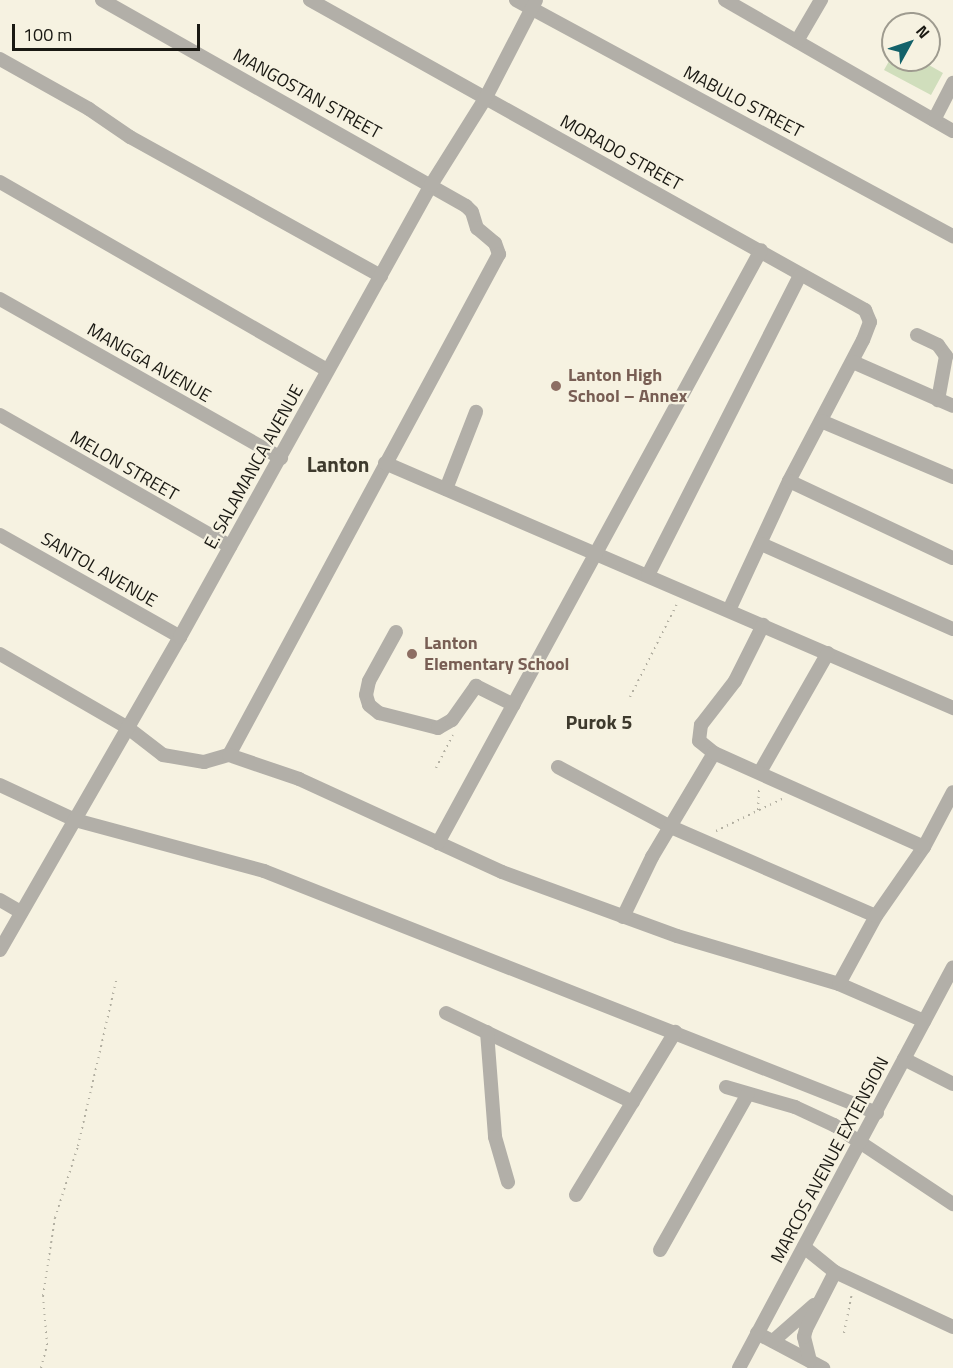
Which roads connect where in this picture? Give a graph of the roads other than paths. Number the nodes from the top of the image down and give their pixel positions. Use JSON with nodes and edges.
{"nodes":[{"id":1,"x":102,"y":0,"type":"edge"},
{"id":2,"x":310,"y":0,"type":"edge"},
{"id":3,"x":516,"y":0,"type":"edge"},
{"id":4,"x":725,"y":0,"type":"edge"},
{"id":5,"x":821,"y":0,"type":"edge"},
{"id":6,"x":533,"y":4,"type":"edge"},
{"id":7,"x":797,"y":41,"type":"junction"},
{"id":8,"x":0,"y":59,"type":"edge"},
{"id":9,"x":953,"y":83,"type":"edge"},
{"id":10,"x":485,"y":99,"type":"junction"},
{"id":11,"x":934,"y":120,"type":"junction"},
{"id":12,"x":953,"y":131,"type":"edge"},
{"id":13,"x":0,"y":183,"type":"edge"},
{"id":14,"x":431,"y":185,"type":"junction"},
{"id":15,"x":953,"y":236,"type":"edge"},
{"id":16,"x":761,"y":250,"type":"junction"},
{"id":17,"x":800,"y":274,"type":"junction"},
{"id":18,"x":381,"y":276,"type":"junction"},
{"id":19,"x":0,"y":299,"type":"edge"},
{"id":20,"x":917,"y":335,"type":"dead end"},
{"id":21,"x":853,"y":362,"type":"junction"},
{"id":22,"x":327,"y":370,"type":"junction"},
{"id":23,"x":938,"y":400,"type":"junction"},
{"id":24,"x":953,"y":406,"type":"edge"},
{"id":25,"x":477,"y":412,"type":"dead end"},
{"id":26,"x":0,"y":416,"type":"edge"},
{"id":27,"x":820,"y":421,"type":"junction"},
{"id":28,"x":281,"y":458,"type":"junction"},
{"id":29,"x":385,"y":463,"type":"junction"},
{"id":30,"x":953,"y":477,"type":"edge"},
{"id":31,"x":789,"y":482,"type":"junction"},
{"id":32,"x":446,"y":489,"type":"junction"},
{"id":33,"x":0,"y":535,"type":"edge"},
{"id":34,"x":761,"y":544,"type":"junction"},
{"id":35,"x":230,"y":546,"type":"junction"},
{"id":36,"x":598,"y":554,"type":"junction"},
{"id":37,"x":953,"y":558,"type":"edge"},
{"id":38,"x":648,"y":575,"type":"junction"},
{"id":39,"x":729,"y":610,"type":"junction"},
{"id":40,"x":763,"y":625,"type":"junction"},
{"id":41,"x":953,"y":629,"type":"edge"},
{"id":42,"x":396,"y":632,"type":"dead end"},
{"id":43,"x":180,"y":637,"type":"junction"},
{"id":44,"x":828,"y":653,"type":"junction"},
{"id":45,"x":0,"y":654,"type":"edge"},
{"id":46,"x":514,"y":705,"type":"junction"},
{"id":47,"x":953,"y":708,"type":"edge"},
{"id":48,"x":128,"y":728,"type":"junction"},
{"id":49,"x":714,"y":753,"type":"junction"},
{"id":50,"x":229,"y":755,"type":"junction"},
{"id":51,"x":558,"y":767,"type":"dead end"},
{"id":52,"x":760,"y":772,"type":"junction"},
{"id":53,"x":0,"y":785,"type":"edge"},
{"id":54,"x":953,"y":792,"type":"edge"},
{"id":55,"x":75,"y":820,"type":"junction"},
{"id":56,"x":671,"y":827,"type":"junction"},
{"id":57,"x":438,"y":843,"type":"junction"},
{"id":58,"x":924,"y":847,"type":"junction"},
{"id":59,"x":0,"y":900,"type":"edge"},
{"id":60,"x":21,"y":912,"type":"junction"},
{"id":61,"x":876,"y":916,"type":"junction"},
{"id":62,"x":623,"y":917,"type":"junction"},
{"id":63,"x":0,"y":950,"type":"edge"},
{"id":64,"x":953,"y":968,"type":"edge"},
{"id":65,"x":839,"y":984,"type":"junction"},
{"id":66,"x":446,"y":1012,"type":"dead end"},
{"id":67,"x":924,"y":1021,"type":"junction"},
{"id":68,"x":487,"y":1032,"type":"junction"},
{"id":69,"x":675,"y":1032,"type":"junction"},
{"id":70,"x":904,"y":1059,"type":"junction"},
{"id":71,"x":953,"y":1084,"type":"edge"},
{"id":72,"x":726,"y":1087,"type":"dead end"},
{"id":73,"x":748,"y":1094,"type":"junction"},
{"id":74,"x":633,"y":1102,"type":"junction"},
{"id":75,"x":876,"y":1113,"type":"junction"},
{"id":76,"x":861,"y":1142,"type":"junction"},
{"id":77,"x":508,"y":1182,"type":"dead end"},
{"id":78,"x":576,"y":1195,"type":"dead end"},
{"id":79,"x":953,"y":1204,"type":"edge"},
{"id":80,"x":804,"y":1247,"type":"junction"},
{"id":81,"x":660,"y":1250,"type":"dead end"},
{"id":82,"x":836,"y":1272,"type":"junction"},
{"id":83,"x":817,"y":1303,"type":"junction"},
{"id":84,"x":952,"y":1325,"type":"edge"},
{"id":85,"x":757,"y":1333,"type":"junction"},
{"id":86,"x":773,"y":1341,"type":"junction"},
{"id":87,"x":810,"y":1361,"type":"junction"},
{"id":88,"x":739,"y":1368,"type":"edge"},
{"id":89,"x":823,"y":1368,"type":"edge"}],
"edges":[{"from":1,"to":14,"type":"street","name":"MANGOSTAN STREET"},
{"from":2,"to":10,"type":"street","name":"MORADO STREET"},
{"from":3,"to":6,"type":"street","name":"MABULO STREET"},
{"from":4,"to":7,"type":"street"},
{"from":5,"to":7,"type":"street"},
{"from":6,"to":10,"type":"street","name":"E. SALAMANCA AVENUE"},
{"from":6,"to":15,"type":"street","name":"MABULO STREET"},
{"from":7,"to":11,"type":"street"},
{"from":8,"to":18,"type":"street"},
{"from":9,"to":11,"type":"street"},
{"from":10,"to":14,"type":"street","name":"E. SALAMANCA AVENUE"},
{"from":10,"to":16,"type":"street","name":"MORADO STREET"},
{"from":11,"to":12,"type":"street"},
{"from":13,"to":22,"type":"street"},
{"from":14,"to":18,"type":"street","name":"E. SALAMANCA AVENUE"},
{"from":14,"to":29,"type":"street","name":"MANGOSTAN STREET"},
{"from":16,"to":17,"type":"street","name":"MORADO STREET"},
{"from":16,"to":36,"type":"street"},
{"from":17,"to":21,"type":"street","name":"MORADO STREET"},
{"from":17,"to":38,"type":"street"},
{"from":18,"to":22,"type":"street","name":"E. SALAMANCA AVENUE"},
{"from":19,"to":28,"type":"street","name":"MANGGA AVENUE"},
{"from":20,"to":23,"type":"street"},
{"from":21,"to":23,"type":"street"},
{"from":21,"to":27,"type":"street","name":"MORADO STREET"},
{"from":22,"to":28,"type":"street","name":"E. SALAMANCA AVENUE"},
{"from":23,"to":24,"type":"street"},
{"from":25,"to":32,"type":"street"},
{"from":26,"to":35,"type":"street","name":"MELON STREET"},
{"from":27,"to":30,"type":"street"},
{"from":27,"to":31,"type":"street","name":"MORADO STREET"},
{"from":28,"to":35,"type":"street","name":"E. SALAMANCA AVENUE"},
{"from":29,"to":32,"type":"street"},
{"from":29,"to":50,"type":"street"},
{"from":31,"to":34,"type":"street","name":"MORADO STREET"},
{"from":31,"to":37,"type":"street"},
{"from":32,"to":36,"type":"street"},
{"from":33,"to":43,"type":"street","name":"SANTOL AVENUE"},
{"from":34,"to":39,"type":"street","name":"MORADO STREET"},
{"from":34,"to":41,"type":"street"},
{"from":35,"to":43,"type":"street","name":"E. SALAMANCA AVENUE"},
{"from":36,"to":38,"type":"street"},
{"from":36,"to":46,"type":"street"},
{"from":38,"to":39,"type":"street"},
{"from":39,"to":40,"type":"street"},
{"from":40,"to":44,"type":"street"},
{"from":40,"to":49,"type":"street"},
{"from":42,"to":46,"type":"street"},
{"from":43,"to":48,"type":"street","name":"E. SALAMANCA AVENUE"},
{"from":44,"to":47,"type":"street"},
{"from":44,"to":52,"type":"street"},
{"from":45,"to":48,"type":"street"},
{"from":46,"to":57,"type":"street"},
{"from":48,"to":50,"type":"street"},
{"from":48,"to":55,"type":"street","name":"E. SALAMANCA AVENUE"},
{"from":49,"to":52,"type":"street"},
{"from":49,"to":56,"type":"street"},
{"from":50,"to":57,"type":"street"},
{"from":51,"to":56,"type":"street"},
{"from":52,"to":58,"type":"street"},
{"from":53,"to":55,"type":"street"},
{"from":54,"to":58,"type":"street"},
{"from":55,"to":60,"type":"street","name":"E. SALAMANCA AVENUE"},
{"from":55,"to":69,"type":"street"},
{"from":56,"to":61,"type":"street"},
{"from":56,"to":62,"type":"street"},
{"from":57,"to":62,"type":"street"},
{"from":58,"to":61,"type":"street"},
{"from":59,"to":60,"type":"street"},
{"from":60,"to":63,"type":"street","name":"E. SALAMANCA AVENUE"},
{"from":61,"to":65,"type":"street"},
{"from":62,"to":65,"type":"street"},
{"from":64,"to":67,"type":"street","name":"MARCOS AVENUE EXTENSION"},
{"from":65,"to":67,"type":"street"},
{"from":66,"to":68,"type":"street"},
{"from":67,"to":70,"type":"street","name":"MARCOS AVENUE EXTENSION"},
{"from":68,"to":74,"type":"street"},
{"from":68,"to":77,"type":"street"},
{"from":69,"to":74,"type":"street"},
{"from":69,"to":75,"type":"street"},
{"from":70,"to":71,"type":"street"},
{"from":70,"to":75,"type":"street","name":"MARCOS AVENUE EXTENSION"},
{"from":72,"to":73,"type":"street"},
{"from":73,"to":76,"type":"street"},
{"from":73,"to":81,"type":"street"},
{"from":74,"to":78,"type":"street"},
{"from":75,"to":76,"type":"street","name":"MARCOS AVENUE EXTENSION"},
{"from":76,"to":79,"type":"street"},
{"from":76,"to":80,"type":"street","name":"MARCOS AVENUE EXTENSION"},
{"from":80,"to":82,"type":"street"},
{"from":80,"to":85,"type":"street","name":"MARCOS AVENUE EXTENSION"},
{"from":82,"to":83,"type":"street"},
{"from":82,"to":84,"type":"street"},
{"from":83,"to":86,"type":"street"},
{"from":83,"to":87,"type":"street"},
{"from":85,"to":86,"type":"street"},
{"from":85,"to":88,"type":"street","name":"MARCOS AVENUE EXTENSION"},
{"from":86,"to":87,"type":"street"},
{"from":87,"to":89,"type":"street"}]}
